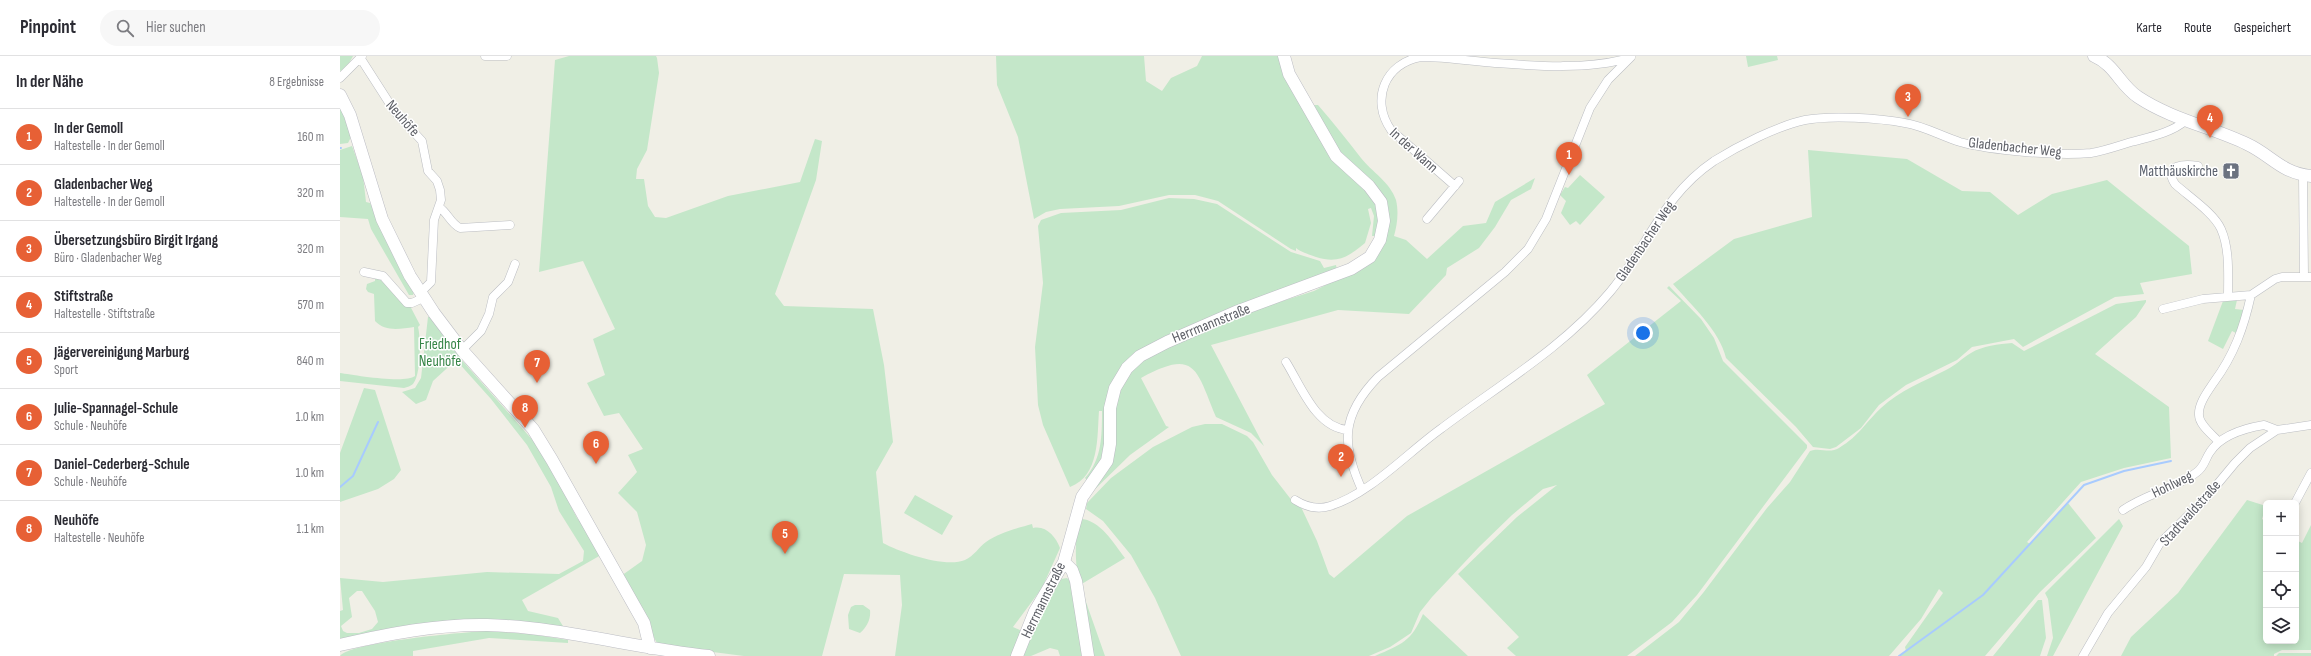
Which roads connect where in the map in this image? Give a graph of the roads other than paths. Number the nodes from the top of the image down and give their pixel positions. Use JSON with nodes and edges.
{"nodes":[{"id":1,"x":485,"y":56,"type":"edge"},
{"id":2,"x":507,"y":56,"type":"edge"},
{"id":3,"x":1284,"y":56,"type":"edge"},
{"id":4,"x":2094,"y":56,"type":"edge"},
{"id":5,"x":361,"y":57,"type":"edge"},
{"id":6,"x":1633,"y":57,"type":"edge"},
{"id":7,"x":340,"y":78,"type":"edge"},
{"id":8,"x":340,"y":95,"type":"edge"},
{"id":9,"x":2185,"y":121,"type":"junction"},
{"id":10,"x":2198,"y":166,"type":"dead end"},
{"id":11,"x":2307,"y":176,"type":"edge"},
{"id":12,"x":439,"y":207,"type":"junction"},
{"id":13,"x":1427,"y":219,"type":"dead end"},
{"id":14,"x":510,"y":225,"type":"dead end"},
{"id":15,"x":515,"y":264,"type":"dead end"},
{"id":16,"x":364,"y":272,"type":"dead end"},
{"id":17,"x":2307,"y":277,"type":"edge"},
{"id":18,"x":421,"y":295,"type":"junction"},
{"id":19,"x":2251,"y":295,"type":"junction"},
{"id":20,"x":2228,"y":297,"type":"junction"},
{"id":21,"x":2163,"y":309,"type":"dead end"},
{"id":22,"x":462,"y":350,"type":"junction"},
{"id":23,"x":1286,"y":362,"type":"dead end"},
{"id":24,"x":2311,"y":425,"type":"edge"},
{"id":25,"x":1348,"y":430,"type":"junction"},
{"id":26,"x":2276,"y":430,"type":"junction"},
{"id":27,"x":2219,"y":442,"type":"junction"},
{"id":28,"x":2311,"y":472,"type":"edge"},
{"id":29,"x":1362,"y":490,"type":"junction"},
{"id":30,"x":1295,"y":500,"type":"dead end"},
{"id":31,"x":2296,"y":500,"type":"edge"},
{"id":32,"x":2123,"y":510,"type":"dead end"},
{"id":33,"x":1064,"y":562,"type":"junction"},
{"id":34,"x":640,"y":616,"type":"junction"},
{"id":35,"x":340,"y":645,"type":"edge"},
{"id":36,"x":637,"y":646,"type":"junction"},
{"id":37,"x":650,"y":648,"type":"junction"},
{"id":38,"x":708,"y":656,"type":"edge"},
{"id":39,"x":1017,"y":656,"type":"edge"},
{"id":40,"x":1088,"y":656,"type":"edge"},
{"id":41,"x":2083,"y":656,"type":"edge"}],
"edges":[{"from":1,"to":2,"type":"street"},
{"from":3,"to":33,"type":"street","name":"Herrmannstraße"},
{"from":4,"to":9,"type":"street"},
{"from":5,"to":7,"type":"street","name":"Neuhöfe"},
{"from":5,"to":12,"type":"street","name":"Neuhöfe"},
{"from":6,"to":13,"type":"street","name":"In der Wann"},
{"from":6,"to":25,"type":"street"},
{"from":8,"to":18,"type":"street"},
{"from":9,"to":11,"type":"street"},
{"from":9,"to":29,"type":"street","name":"Gladenbacher Weg"},
{"from":10,"to":20,"type":"street"},
{"from":11,"to":17,"type":"street"},
{"from":12,"to":14,"type":"street"},
{"from":12,"to":18,"type":"street","name":"Neuhöfe"},
{"from":15,"to":22,"type":"street"},
{"from":16,"to":18,"type":"street"},
{"from":17,"to":19,"type":"street"},
{"from":18,"to":22,"type":"street"},
{"from":19,"to":20,"type":"street"},
{"from":19,"to":27,"type":"street"},
{"from":20,"to":21,"type":"street"},
{"from":22,"to":34,"type":"street"},
{"from":23,"to":25,"type":"street"},
{"from":24,"to":26,"type":"street","name":"Stadtwaldstraße"},
{"from":25,"to":29,"type":"street"},
{"from":26,"to":27,"type":"street"},
{"from":26,"to":41,"type":"street","name":"Stadtwaldstraße"},
{"from":27,"to":32,"type":"street","name":"Hohlweg"},
{"from":28,"to":31,"type":"street"},
{"from":29,"to":30,"type":"street","name":"Gladenbacher Weg"},
{"from":33,"to":39,"type":"street","name":"Herrmannstraße"},
{"from":33,"to":40,"type":"street"},
{"from":34,"to":36,"type":"street"},
{"from":34,"to":37,"type":"street"},
{"from":35,"to":36,"type":"street"},
{"from":36,"to":37,"type":"street"},
{"from":37,"to":38,"type":"street"}]}
